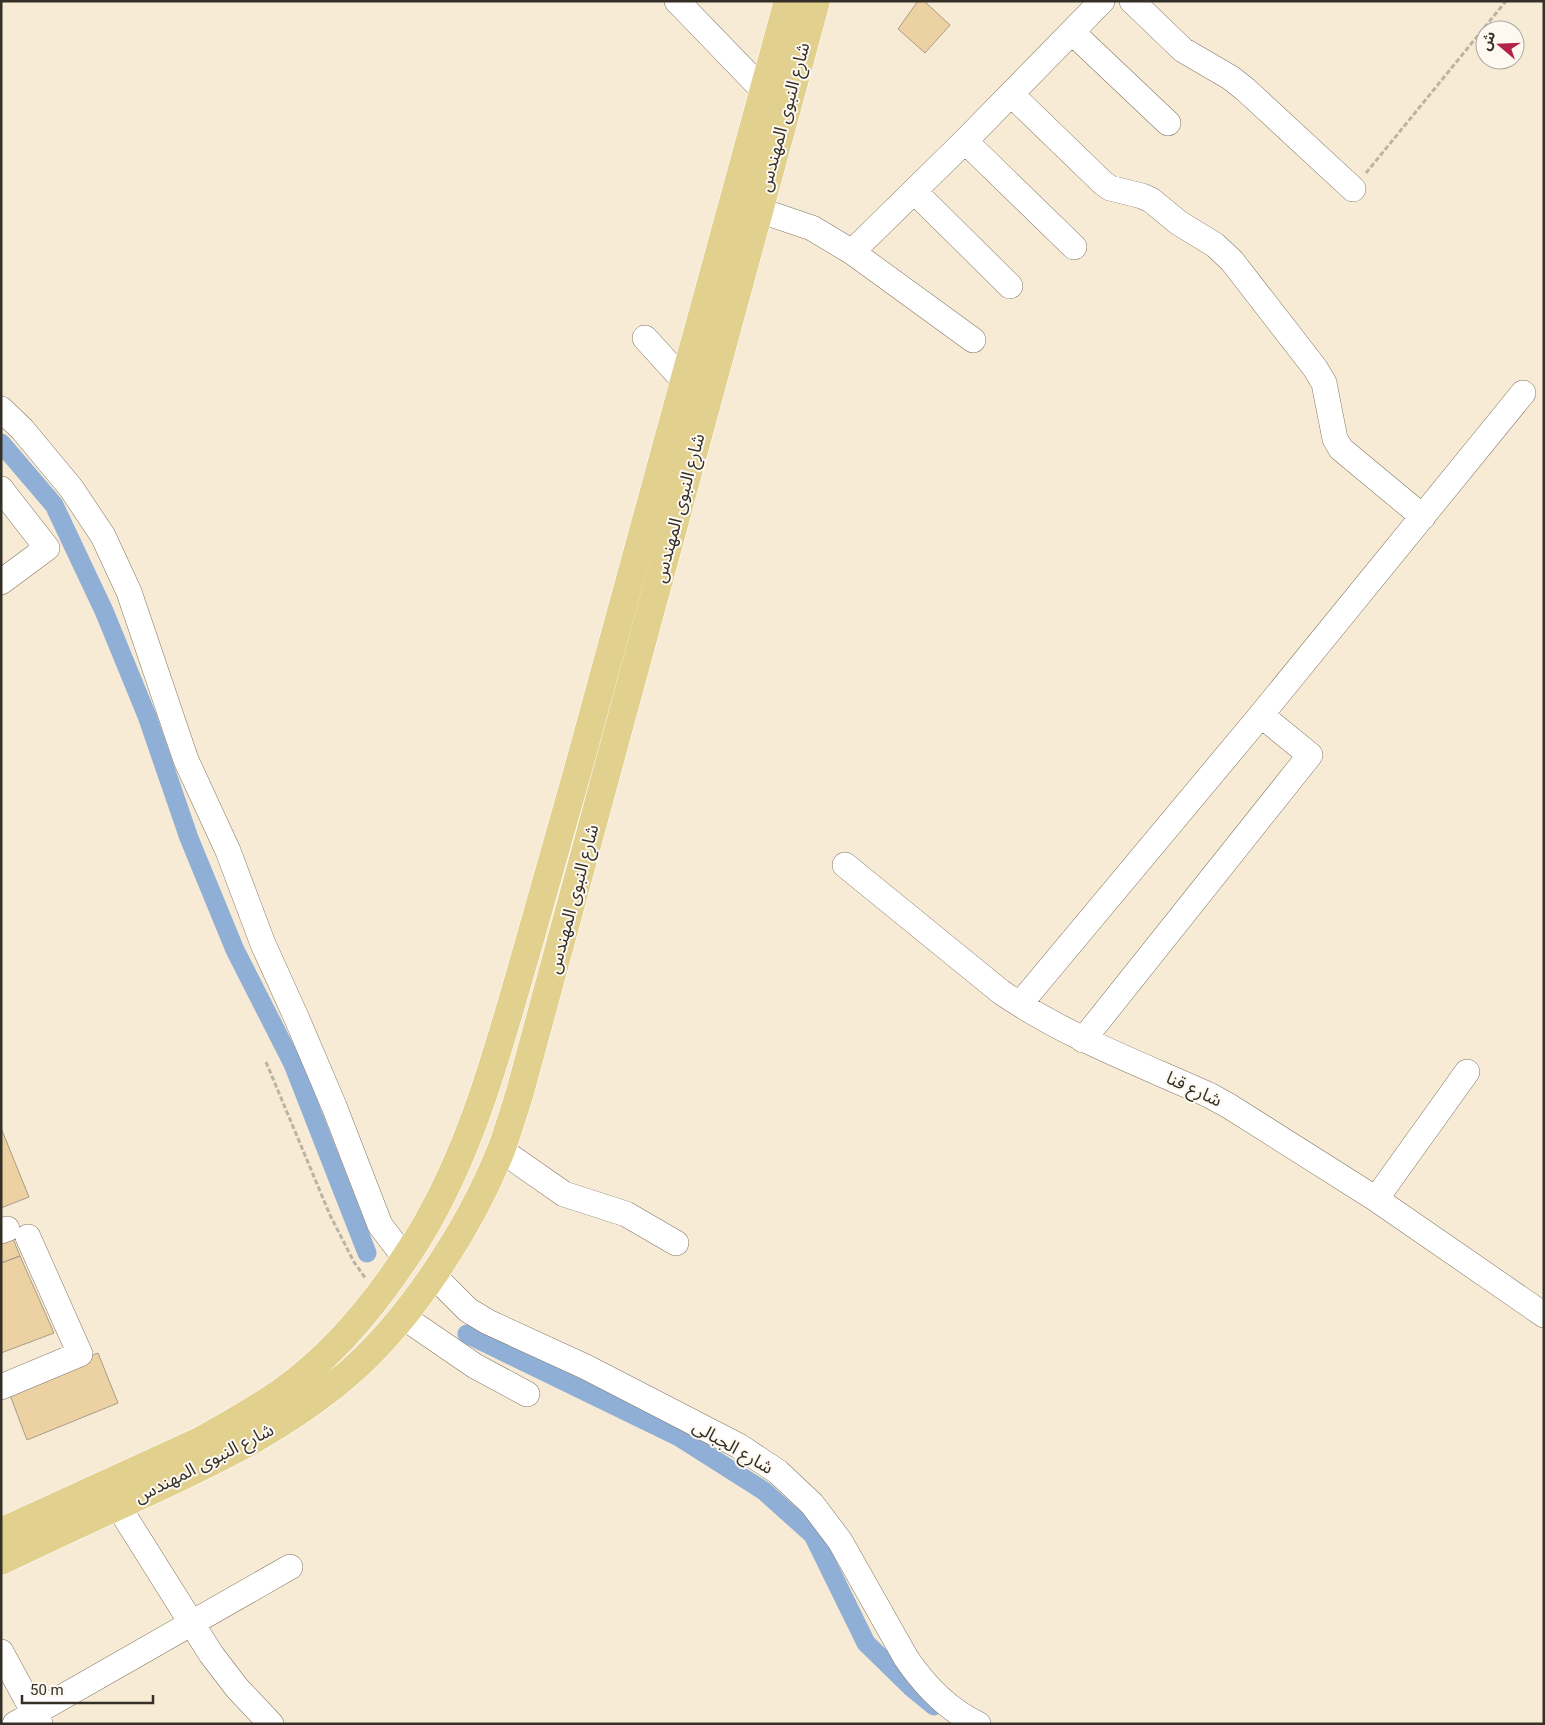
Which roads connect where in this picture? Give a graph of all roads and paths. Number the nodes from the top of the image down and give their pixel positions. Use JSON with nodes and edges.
{"nodes":[{"id":1,"x":677,"y":1,"type":"edge"},
{"id":2,"x":788,"y":1,"type":"edge"},
{"id":3,"x":816,"y":1,"type":"edge"},
{"id":4,"x":1102,"y":1,"type":"edge"},
{"id":5,"x":1132,"y":1,"type":"edge"},
{"id":6,"x":1506,"y":1,"type":"edge"},
{"id":7,"x":1072,"y":32,"type":"junction"},
{"id":8,"x":764,"y":90,"type":"junction"},
{"id":9,"x":1011,"y":94,"type":"junction"},
{"id":10,"x":1168,"y":124,"type":"dead end"},
{"id":11,"x":965,"y":141,"type":"junction"},
{"id":12,"x":1353,"y":189,"type":"joint"},
{"id":13,"x":914,"y":191,"type":"junction"},
{"id":14,"x":759,"y":210,"type":"junction"},
{"id":15,"x":1074,"y":247,"type":"dead end"},
{"id":16,"x":852,"y":252,"type":"junction"},
{"id":17,"x":1010,"y":286,"type":"dead end"},
{"id":18,"x":645,"y":338,"type":"dead end"},
{"id":19,"x":973,"y":340,"type":"dead end"},
{"id":20,"x":685,"y":382,"type":"junction"},
{"id":21,"x":1523,"y":393,"type":"dead end"},
{"id":22,"x":1,"y":409,"type":"edge"},
{"id":23,"x":1,"y":489,"type":"edge"},
{"id":24,"x":1423,"y":517,"type":"junction"},
{"id":25,"x":1,"y":582,"type":"edge"},
{"id":26,"x":1261,"y":715,"type":"junction"},
{"id":27,"x":555,"y":852,"type":"junction"},
{"id":28,"x":584,"y":859,"type":"junction"},
{"id":29,"x":845,"y":865,"type":"dead end"},
{"id":30,"x":542,"y":899,"type":"junction"},
{"id":31,"x":571,"y":906,"type":"junction"},
{"id":32,"x":1020,"y":1004,"type":"junction"},
{"id":33,"x":1084,"y":1040,"type":"junction"},
{"id":34,"x":266,"y":1062,"type":"dead end"},
{"id":35,"x":1467,"y":1072,"type":"dead end"},
{"id":36,"x":501,"y":1150,"type":"junction"},
{"id":37,"x":1376,"y":1200,"type":"junction"},
{"id":38,"x":12,"y":1232,"type":"edge"},
{"id":39,"x":676,"y":1243,"type":"dead end"},
{"id":40,"x":405,"y":1258,"type":"junction"},
{"id":41,"x":433,"y":1276,"type":"junction"},
{"id":42,"x":378,"y":1298,"type":"junction"},
{"id":43,"x":1544,"y":1315,"type":"edge"},
{"id":44,"x":402,"y":1316,"type":"junction"},
{"id":45,"x":1,"y":1387,"type":"edge"},
{"id":46,"x":527,"y":1394,"type":"dead end"},
{"id":47,"x":118,"y":1506,"type":"junction"},
{"id":48,"x":1,"y":1532,"type":"edge"},
{"id":49,"x":1,"y":1561,"type":"edge"},
{"id":50,"x":290,"y":1567,"type":"dead end"},
{"id":51,"x":192,"y":1623,"type":"junction"},
{"id":52,"x":1,"y":1652,"type":"edge"},
{"id":53,"x":30,"y":1720,"type":"edge"},
{"id":54,"x":271,"y":1724,"type":"edge"},
{"id":55,"x":978,"y":1724,"type":"edge"}],
"edges":[{"from":1,"to":8,"type":"street"},
{"from":2,"to":8,"type":"main road","name":"شارع النبوى المهندس"},
{"from":3,"to":14,"type":"main road","name":"شارع النبوى المهندس"},
{"from":4,"to":7,"type":"street"},
{"from":5,"to":12,"type":"street"},
{"from":6,"to":12,"type":"path"},
{"from":7,"to":9,"type":"street"},
{"from":7,"to":10,"type":"street"},
{"from":8,"to":20,"type":"main road","name":"شارع النبوى المهندس"},
{"from":9,"to":11,"type":"street"},
{"from":9,"to":24,"type":"street"},
{"from":11,"to":13,"type":"street"},
{"from":11,"to":15,"type":"street"},
{"from":13,"to":16,"type":"street"},
{"from":13,"to":17,"type":"street"},
{"from":14,"to":16,"type":"street"},
{"from":14,"to":28,"type":"main road","name":"شارع النبوى المهندس"},
{"from":16,"to":19,"type":"street"},
{"from":18,"to":20,"type":"street"},
{"from":20,"to":27,"type":"main road","name":"شارع النبوى المهندس"},
{"from":21,"to":24,"type":"street"},
{"from":22,"to":40,"type":"street"},
{"from":23,"to":25,"type":"street"},
{"from":24,"to":26,"type":"street"},
{"from":26,"to":32,"type":"street"},
{"from":26,"to":33,"type":"street"},
{"from":27,"to":28,"type":"main road"},
{"from":27,"to":30,"type":"main road","name":"شارع النبوى المهندس"},
{"from":28,"to":31,"type":"main road","name":"شارع النبوى المهندس"},
{"from":29,"to":32,"type":"street","name":"شارع قنا"},
{"from":30,"to":31,"type":"main road"},
{"from":30,"to":40,"type":"main road","name":"شارع النبوى المهندس"},
{"from":31,"to":36,"type":"main road","name":"شارع النبوى المهندس"},
{"from":32,"to":33,"type":"street","name":"شارع قنا"},
{"from":33,"to":37,"type":"street","name":"شارع قنا"},
{"from":34,"to":42,"type":"path"},
{"from":35,"to":37,"type":"street"},
{"from":36,"to":39,"type":"street"},
{"from":36,"to":41,"type":"main road","name":"شارع النبوى المهندس"},
{"from":37,"to":43,"type":"street","name":"شارع قنا"},
{"from":38,"to":45,"type":"street"},
{"from":40,"to":42,"type":"main road","name":"شارع النبوى المهندس"},
{"from":41,"to":44,"type":"main road","name":"شارع النبوى المهندس"},
{"from":41,"to":55,"type":"street","name":"شارع الجبالى"},
{"from":42,"to":48,"type":"main road","name":"شارع النبوى المهندس"},
{"from":44,"to":46,"type":"street"},
{"from":44,"to":47,"type":"main road","name":"شارع النبوى المهندس"},
{"from":47,"to":49,"type":"main road","name":"شارع النبوى المهندس"},
{"from":47,"to":51,"type":"street"},
{"from":50,"to":51,"type":"street"},
{"from":51,"to":53,"type":"street"},
{"from":51,"to":54,"type":"street"},
{"from":52,"to":53,"type":"street"}]}
